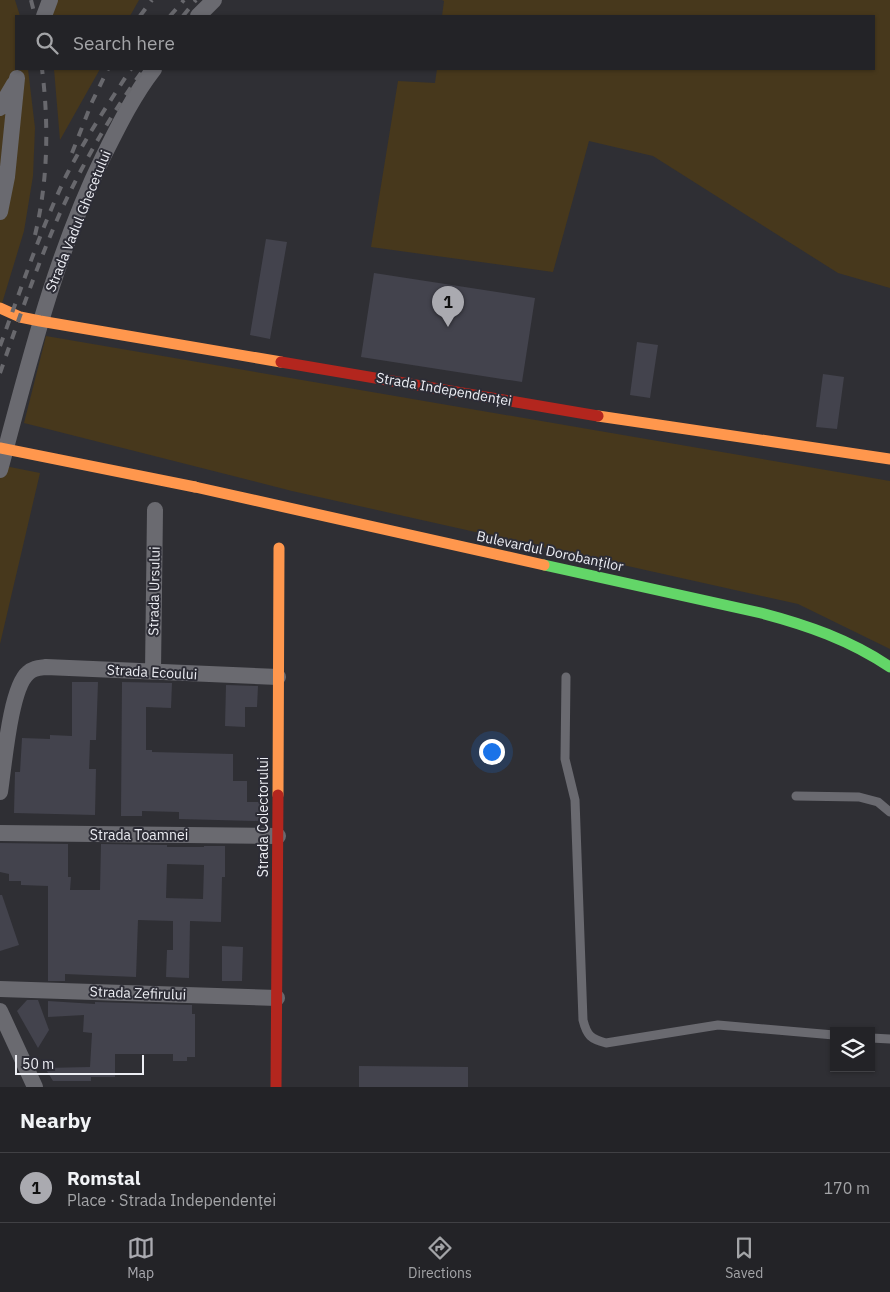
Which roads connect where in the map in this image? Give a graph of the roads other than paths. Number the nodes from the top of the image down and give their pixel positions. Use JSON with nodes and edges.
{"nodes":[{"id":1,"x":50,"y":0,"type":"edge"},
{"id":2,"x":214,"y":0,"type":"edge"},
{"id":3,"x":44,"y":15,"type":"edge"},
{"id":4,"x":199,"y":15,"type":"edge"},
{"id":5,"x":153,"y":70,"type":"edge"},
{"id":6,"x":19,"y":73,"type":"edge"},
{"id":7,"x":0,"y":108,"type":"edge"},
{"id":8,"x":0,"y":212,"type":"edge"},
{"id":9,"x":0,"y":308,"type":"edge"},
{"id":10,"x":40,"y":321,"type":"junction"},
{"id":11,"x":0,"y":448,"type":"edge"},
{"id":12,"x":890,"y":460,"type":"edge"},
{"id":13,"x":0,"y":470,"type":"edge"},
{"id":14,"x":155,"y":510,"type":"dead end"},
{"id":15,"x":279,"y":548,"type":"dead end"},
{"id":16,"x":890,"y":667,"type":"edge"},
{"id":17,"x":153,"y":672,"type":"junction"},
{"id":18,"x":278,"y":677,"type":"junction"},
{"id":19,"x":566,"y":677,"type":"dead end"},
{"id":20,"x":0,"y":792,"type":"edge"},
{"id":21,"x":796,"y":796,"type":"dead end"},
{"id":22,"x":890,"y":812,"type":"edge"},
{"id":23,"x":0,"y":833,"type":"edge"},
{"id":24,"x":278,"y":836,"type":"junction"},
{"id":25,"x":0,"y":989,"type":"edge"},
{"id":26,"x":277,"y":998,"type":"junction"},
{"id":27,"x":0,"y":1011,"type":"edge"},
{"id":28,"x":830,"y":1035,"type":"edge"},
{"id":29,"x":875,"y":1038,"type":"edge"},
{"id":30,"x":890,"y":1039,"type":"edge"},
{"id":31,"x":35,"y":1087,"type":"edge"},
{"id":32,"x":276,"y":1087,"type":"edge"}],
"edges":[{"from":1,"to":3,"type":"street"},
{"from":2,"to":4,"type":"street"},
{"from":5,"to":10,"type":"street","name":"Strada Vadul Ghecetului"},
{"from":6,"to":7,"type":"street"},
{"from":6,"to":8,"type":"street"},
{"from":9,"to":10,"type":"street","name":"Strada Independenței"},
{"from":10,"to":12,"type":"street","name":"Strada Independenței"},
{"from":10,"to":13,"type":"street","name":"Strada Vadul Ghecetului"},
{"from":11,"to":16,"type":"street","name":"Bulevardul Dorobanților","bridge":true},
{"from":14,"to":17,"type":"street","name":"Strada Ursului"},
{"from":15,"to":18,"type":"street","name":"Strada Colectorului"},
{"from":17,"to":18,"type":"street","name":"Strada Ecoului"},
{"from":17,"to":20,"type":"street","name":"Strada Ecoului"},
{"from":18,"to":24,"type":"street","name":"Strada Colectorului"},
{"from":19,"to":28,"type":"lane"},
{"from":21,"to":22,"type":"lane"},
{"from":23,"to":24,"type":"street","name":"Strada Toamnei"},
{"from":24,"to":26,"type":"street","name":"Strada Colectorului"},
{"from":25,"to":26,"type":"street","name":"Strada Zefirului"},
{"from":26,"to":32,"type":"street","name":"Strada Colectorului"},
{"from":27,"to":31,"type":"street"},
{"from":29,"to":30,"type":"lane"}]}
